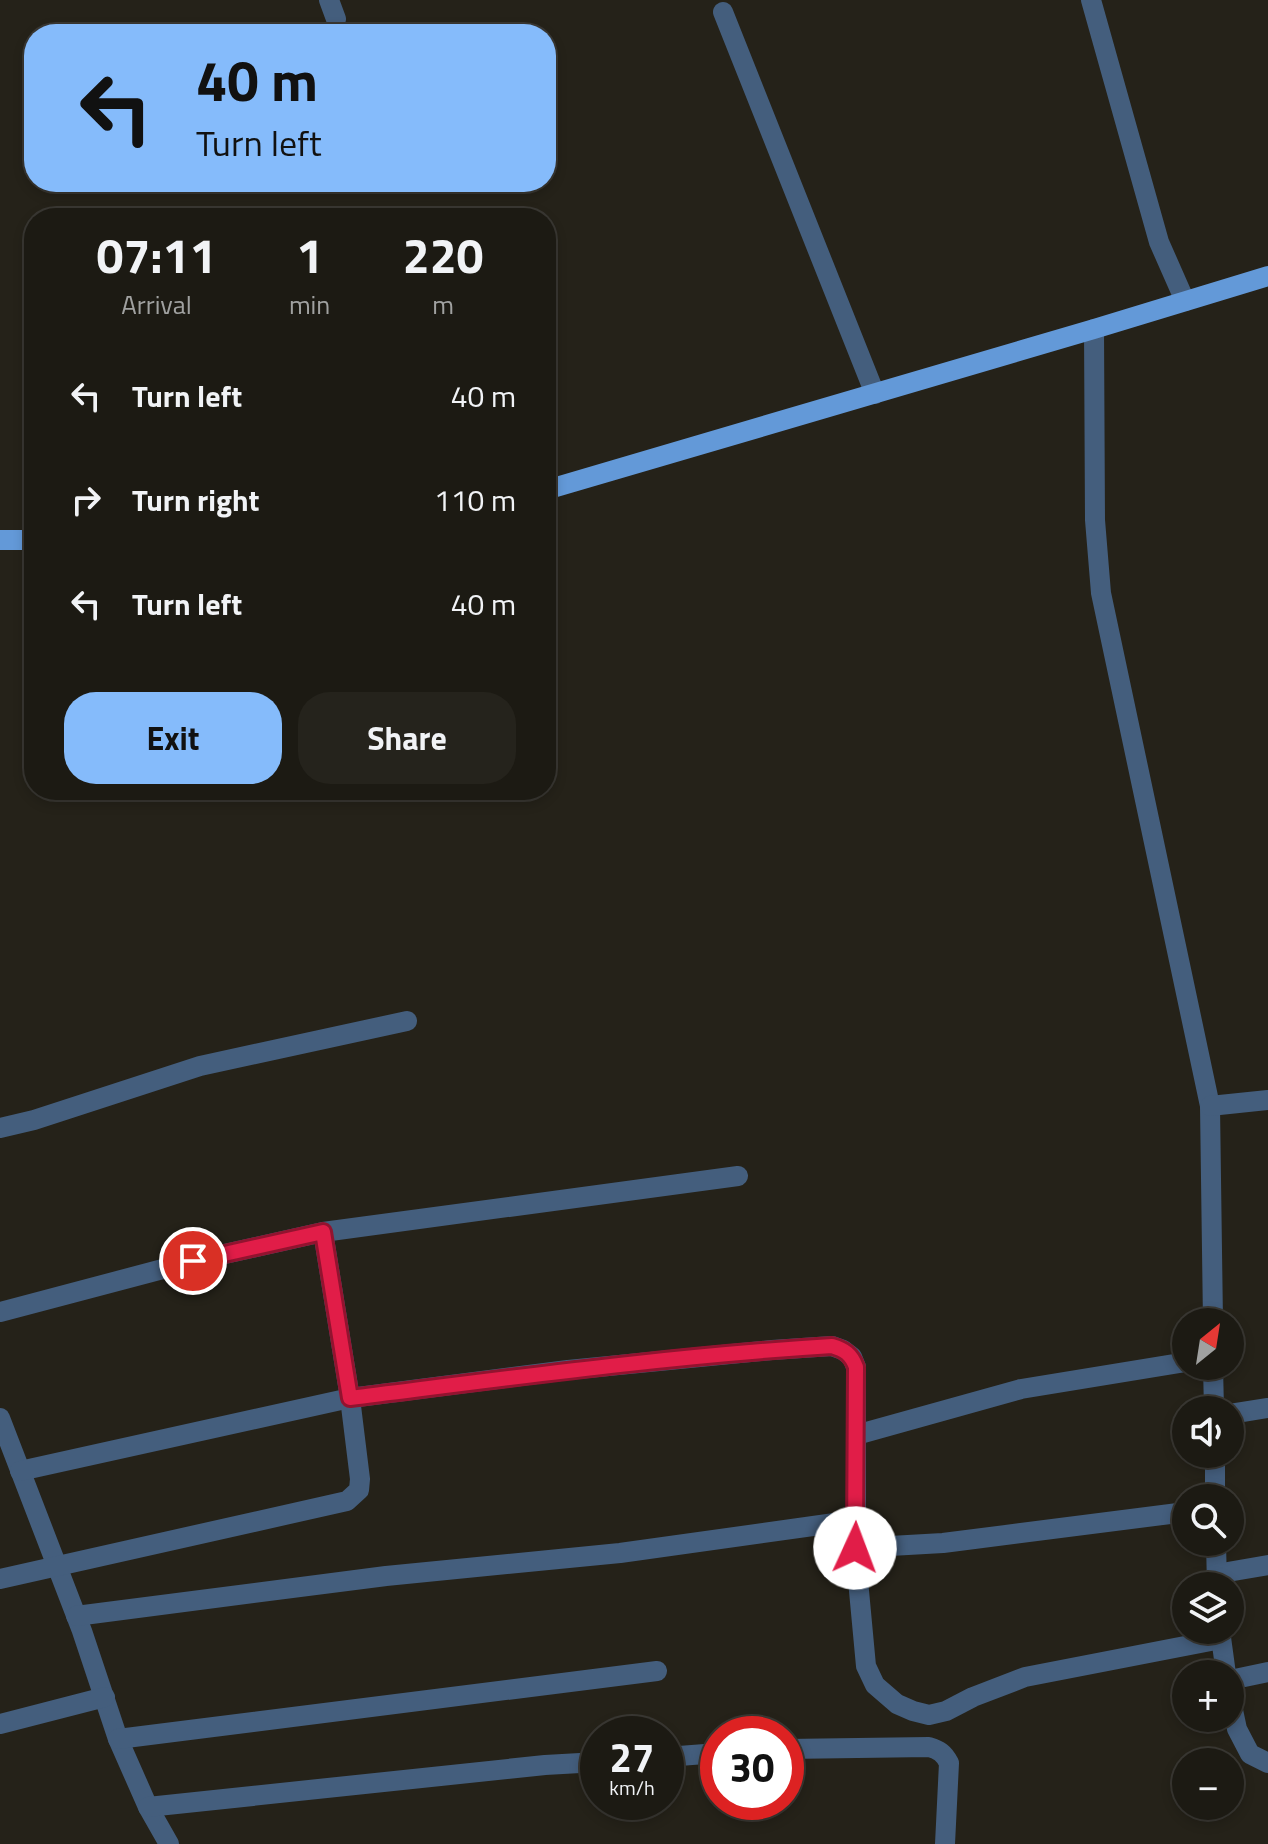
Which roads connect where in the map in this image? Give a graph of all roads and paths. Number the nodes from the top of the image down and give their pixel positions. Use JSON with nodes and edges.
{"nodes":[{"id":1,"x":1091,"y":0,"type":"edge"},
{"id":2,"x":723,"y":12,"type":"dead end"},
{"id":3,"x":1268,"y":276,"type":"edge"},
{"id":4,"x":1185,"y":301,"type":"junction"},
{"id":5,"x":1094,"y":329,"type":"junction"},
{"id":6,"x":875,"y":394,"type":"junction"},
{"id":7,"x":556,"y":487,"type":"edge"},
{"id":8,"x":0,"y":540,"type":"edge"},
{"id":9,"x":24,"y":540,"type":"edge"},
{"id":10,"x":407,"y":1021,"type":"dead end"},
{"id":11,"x":1268,"y":1100,"type":"edge"},
{"id":12,"x":1210,"y":1106,"type":"junction"},
{"id":13,"x":0,"y":1128,"type":"edge"},
{"id":14,"x":738,"y":1176,"type":"dead end"},
{"id":15,"x":323,"y":1232,"type":"junction"},
{"id":16,"x":1213,"y":1308,"type":"edge"},
{"id":17,"x":0,"y":1312,"type":"edge"},
{"id":18,"x":1172,"y":1364,"type":"edge"},
{"id":19,"x":350,"y":1398,"type":"junction"},
{"id":20,"x":1268,"y":1408,"type":"edge"},
{"id":21,"x":1244,"y":1412,"type":"edge"},
{"id":22,"x":0,"y":1418,"type":"edge"},
{"id":23,"x":856,"y":1435,"type":"junction"},
{"id":24,"x":5,"y":1445,"type":"edge"},
{"id":25,"x":20,"y":1471,"type":"junction"},
{"id":26,"x":1172,"y":1514,"type":"edge"},
{"id":27,"x":856,"y":1520,"type":"junction"},
{"id":28,"x":855,"y":1548,"type":"junction"},
{"id":29,"x":1268,"y":1565,"type":"edge"},
{"id":30,"x":57,"y":1566,"type":"junction"},
{"id":31,"x":1244,"y":1572,"type":"edge"},
{"id":32,"x":0,"y":1579,"type":"edge"},
{"id":33,"x":76,"y":1616,"type":"junction"},
{"id":34,"x":1178,"y":1644,"type":"edge"},
{"id":35,"x":657,"y":1671,"type":"dead end"},
{"id":36,"x":1268,"y":1672,"type":"edge"},
{"id":37,"x":1244,"y":1677,"type":"edge"},
{"id":38,"x":105,"y":1697,"type":"junction"},
{"id":39,"x":0,"y":1724,"type":"edge"},
{"id":40,"x":1239,"y":1732,"type":"edge"},
{"id":41,"x":118,"y":1739,"type":"junction"},
{"id":42,"x":804,"y":1749,"type":"edge"},
{"id":43,"x":580,"y":1763,"type":"edge"},
{"id":44,"x":1268,"y":1763,"type":"edge"},
{"id":45,"x":148,"y":1807,"type":"junction"},
{"id":46,"x":169,"y":1844,"type":"edge"},
{"id":47,"x":945,"y":1844,"type":"edge"}],
"edges":[{"from":1,"to":4,"type":"street"},
{"from":2,"to":6,"type":"street"},
{"from":3,"to":4,"type":"main road"},
{"from":4,"to":5,"type":"main road"},
{"from":5,"to":6,"type":"main road"},
{"from":5,"to":12,"type":"street"},
{"from":6,"to":7,"type":"main road"},
{"from":8,"to":9,"type":"main road"},
{"from":10,"to":13,"type":"street"},
{"from":11,"to":12,"type":"street"},
{"from":12,"to":16,"type":"street"},
{"from":14,"to":15,"type":"street"},
{"from":15,"to":17,"type":"street"},
{"from":15,"to":19,"type":"street"},
{"from":18,"to":23,"type":"street"},
{"from":19,"to":23,"type":"street"},
{"from":19,"to":25,"type":"street"},
{"from":19,"to":30,"type":"street"},
{"from":20,"to":21,"type":"street"},
{"from":22,"to":24,"type":"street"},
{"from":23,"to":27,"type":"street"},
{"from":24,"to":25,"type":"street"},
{"from":25,"to":30,"type":"street"},
{"from":26,"to":28,"type":"street"},
{"from":27,"to":28,"type":"street"},
{"from":27,"to":33,"type":"street"},
{"from":28,"to":34,"type":"street"},
{"from":29,"to":31,"type":"street"},
{"from":30,"to":32,"type":"street"},
{"from":30,"to":33,"type":"street"},
{"from":33,"to":38,"type":"street"},
{"from":35,"to":41,"type":"street"},
{"from":36,"to":37,"type":"street"},
{"from":38,"to":39,"type":"street"},
{"from":38,"to":41,"type":"street"},
{"from":40,"to":44,"type":"street"},
{"from":41,"to":45,"type":"street"},
{"from":42,"to":47,"type":"street"},
{"from":43,"to":45,"type":"street"},
{"from":45,"to":46,"type":"street"}]}
